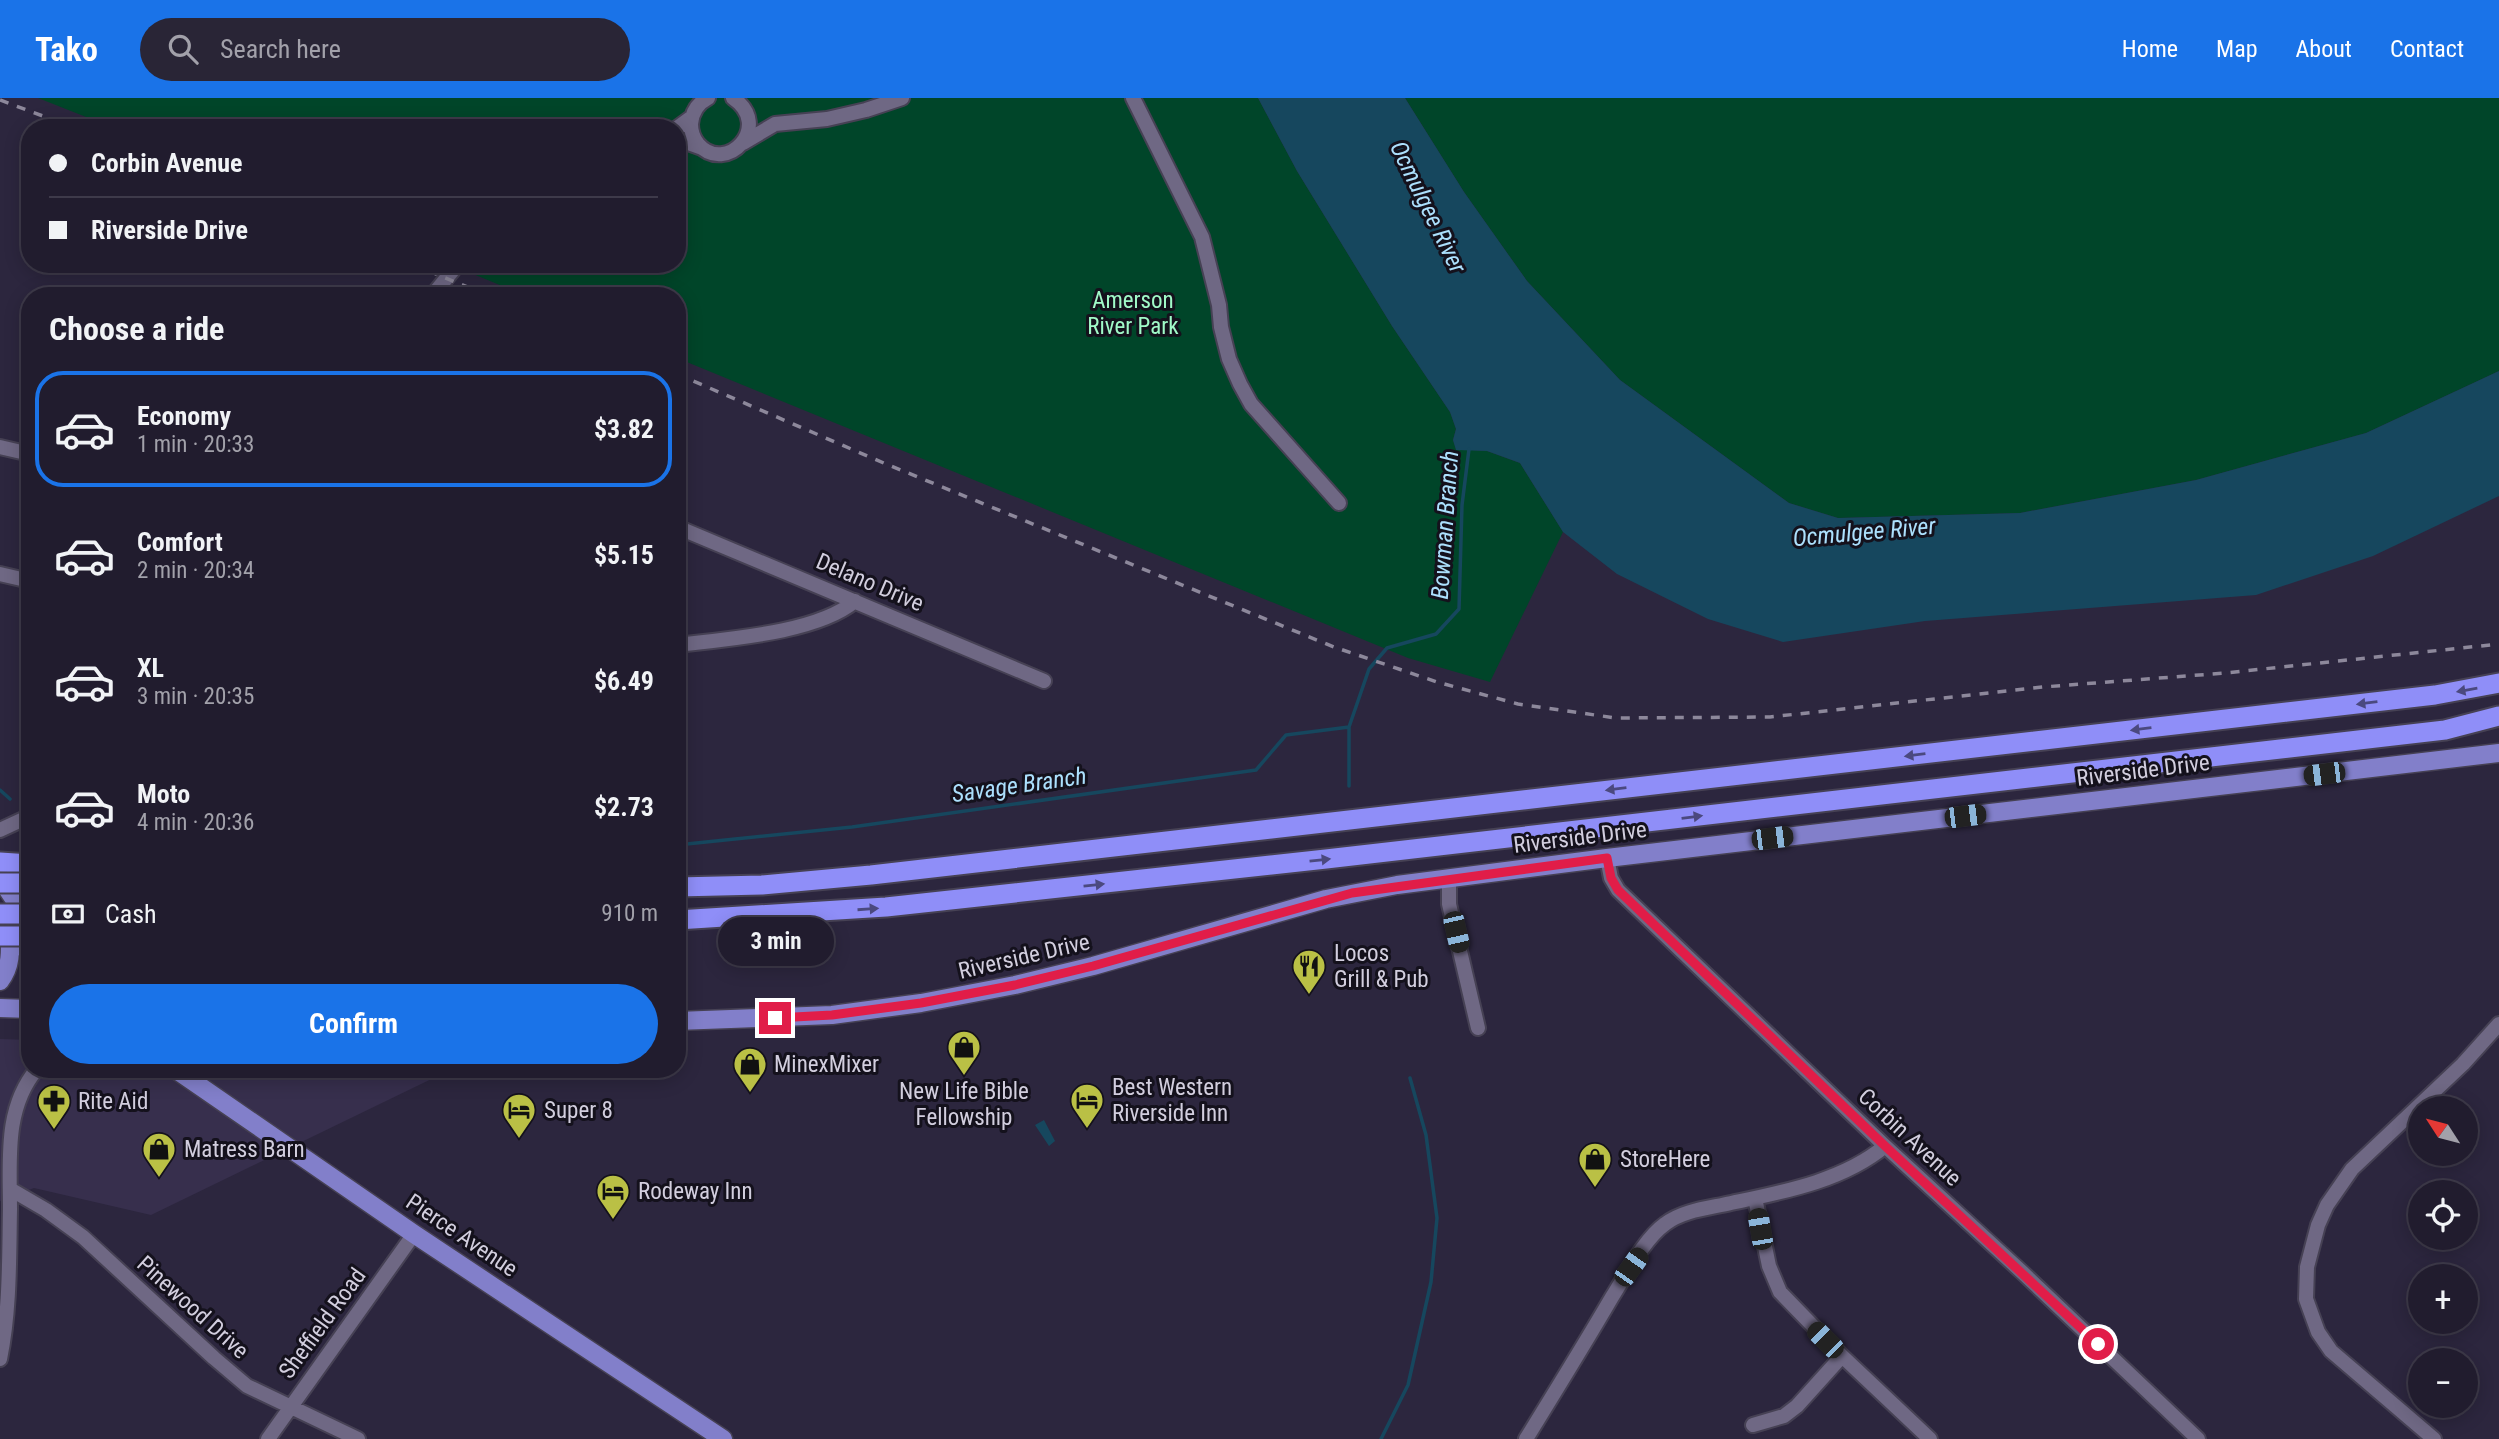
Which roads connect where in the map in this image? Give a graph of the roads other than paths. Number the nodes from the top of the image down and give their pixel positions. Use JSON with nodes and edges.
{"nodes":[{"id":1,"x":733,"y":98,"type":"edge"},
{"id":2,"x":902,"y":98,"type":"edge"},
{"id":3,"x":1133,"y":98,"type":"edge"},
{"id":4,"x":705,"y":99,"type":"edge"},
{"id":5,"x":746,"y":110,"type":"junction"},
{"id":6,"x":692,"y":117,"type":"junction"},
{"id":7,"x":686,"y":121,"type":"edge"},
{"id":8,"x":775,"y":124,"type":"junction"},
{"id":9,"x":686,"y":142,"type":"edge"},
{"id":10,"x":743,"y":143,"type":"junction"},
{"id":11,"x":702,"y":148,"type":"junction"},
{"id":12,"x":451,"y":273,"type":"edge"},
{"id":13,"x":439,"y":287,"type":"edge"},
{"id":14,"x":0,"y":447,"type":"edge"},
{"id":15,"x":21,"y":452,"type":"edge"},
{"id":16,"x":1339,"y":503,"type":"dead end"},
{"id":17,"x":686,"y":531,"type":"edge"},
{"id":18,"x":0,"y":574,"type":"edge"},
{"id":19,"x":21,"y":579,"type":"edge"},
{"id":20,"x":855,"y":601,"type":"junction"},
{"id":21,"x":686,"y":644,"type":"edge"},
{"id":22,"x":1044,"y":681,"type":"dead end"},
{"id":23,"x":2499,"y":683,"type":"edge"},
{"id":24,"x":2499,"y":716,"type":"edge"},
{"id":25,"x":2499,"y":753,"type":"edge"},
{"id":26,"x":21,"y":820,"type":"edge"},
{"id":27,"x":0,"y":830,"type":"edge"},
{"id":28,"x":1607,"y":858,"type":"junction"},
{"id":29,"x":10,"y":866,"type":"edge"},
{"id":30,"x":1449,"y":878,"type":"junction"},
{"id":31,"x":21,"y":883,"type":"edge"},
{"id":32,"x":0,"y":884,"type":"edge"},
{"id":33,"x":686,"y":887,"type":"edge"},
{"id":34,"x":21,"y":897,"type":"edge"},
{"id":35,"x":21,"y":917,"type":"edge"},
{"id":36,"x":686,"y":919,"type":"edge"},
{"id":37,"x":2,"y":923,"type":"edge"},
{"id":38,"x":21,"y":932,"type":"edge"},
{"id":39,"x":21,"y":945,"type":"edge"},
{"id":40,"x":0,"y":981,"type":"edge"},
{"id":41,"x":0,"y":1008,"type":"edge"},
{"id":42,"x":21,"y":1009,"type":"edge"},
{"id":43,"x":686,"y":1021,"type":"edge"},
{"id":44,"x":2499,"y":1024,"type":"edge"},
{"id":45,"x":1478,"y":1028,"type":"dead end"},
{"id":46,"x":31,"y":1078,"type":"edge"},
{"id":47,"x":189,"y":1078,"type":"edge"},
{"id":48,"x":1885,"y":1146,"type":"junction"},
{"id":49,"x":10,"y":1189,"type":"junction"},
{"id":50,"x":1755,"y":1198,"type":"junction"},
{"id":51,"x":414,"y":1234,"type":"junction"},
{"id":52,"x":1842,"y":1356,"type":"junction"},
{"id":53,"x":0,"y":1360,"type":"edge"},
{"id":54,"x":291,"y":1405,"type":"junction"},
{"id":55,"x":1753,"y":1425,"type":"dead end"},
{"id":56,"x":268,"y":1439,"type":"edge"},
{"id":57,"x":358,"y":1439,"type":"edge"},
{"id":58,"x":723,"y":1439,"type":"edge"},
{"id":59,"x":1526,"y":1439,"type":"edge"},
{"id":60,"x":1930,"y":1439,"type":"edge"},
{"id":61,"x":2198,"y":1439,"type":"edge"},
{"id":62,"x":2434,"y":1439,"type":"edge"}],
"edges":[{"from":1,"to":5,"type":"street"},
{"from":2,"to":8,"type":"street"},
{"from":3,"to":16,"type":"street"},
{"from":4,"to":6,"type":"street"},
{"from":5,"to":8,"type":"street"},
{"from":5,"to":10,"type":"street"},
{"from":6,"to":7,"type":"street"},
{"from":6,"to":11,"type":"street"},
{"from":8,"to":10,"type":"street"},
{"from":9,"to":11,"type":"street"},
{"from":10,"to":11,"type":"street"},
{"from":12,"to":13,"type":"street"},
{"from":14,"to":15,"type":"street"},
{"from":17,"to":20,"type":"street","name":"Delano Drive"},
{"from":18,"to":19,"type":"street"},
{"from":20,"to":21,"type":"street"},
{"from":20,"to":22,"type":"street","name":"Delano Drive"},
{"from":23,"to":33,"type":"highway","one_way":true},
{"from":36,"to":24,"type":"highway","one_way":true},
{"from":25,"to":28,"type":"main road","name":"Riverside Drive"},
{"from":26,"to":27,"type":"street"},
{"from":28,"to":30,"type":"main road","name":"Riverside Drive"},
{"from":28,"to":48,"type":"street","name":"Corbin Avenue"},
{"from":29,"to":34,"type":"main road"},
{"from":30,"to":43,"type":"main road","name":"Riverside Drive"},
{"from":30,"to":45,"type":"street"},
{"from":31,"to":32,"type":"highway","bridge":true},
{"from":35,"to":37,"type":"highway","bridge":true},
{"from":37,"to":38,"type":"highway","bridge":true},
{"from":37,"to":39,"type":"main road"},
{"from":37,"to":40,"type":"main road"},
{"from":41,"to":42,"type":"main road"},
{"from":44,"to":62,"type":"street"},
{"from":46,"to":49,"type":"street"},
{"from":47,"to":51,"type":"main road","name":"Pierce Avenue"},
{"from":48,"to":50,"type":"street"},
{"from":48,"to":61,"type":"street","name":"Corbin Avenue"},
{"from":49,"to":53,"type":"street"},
{"from":49,"to":54,"type":"street","name":"Pinewood Drive"},
{"from":50,"to":52,"type":"street"},
{"from":50,"to":59,"type":"street"},
{"from":51,"to":54,"type":"street","name":"Sheffield Road"},
{"from":51,"to":58,"type":"main road","name":"Pierce Avenue"},
{"from":52,"to":55,"type":"street"},
{"from":52,"to":60,"type":"street"},
{"from":54,"to":56,"type":"street","name":"Sheffield Road"},
{"from":54,"to":57,"type":"street","name":"Pinewood Drive"}]}
